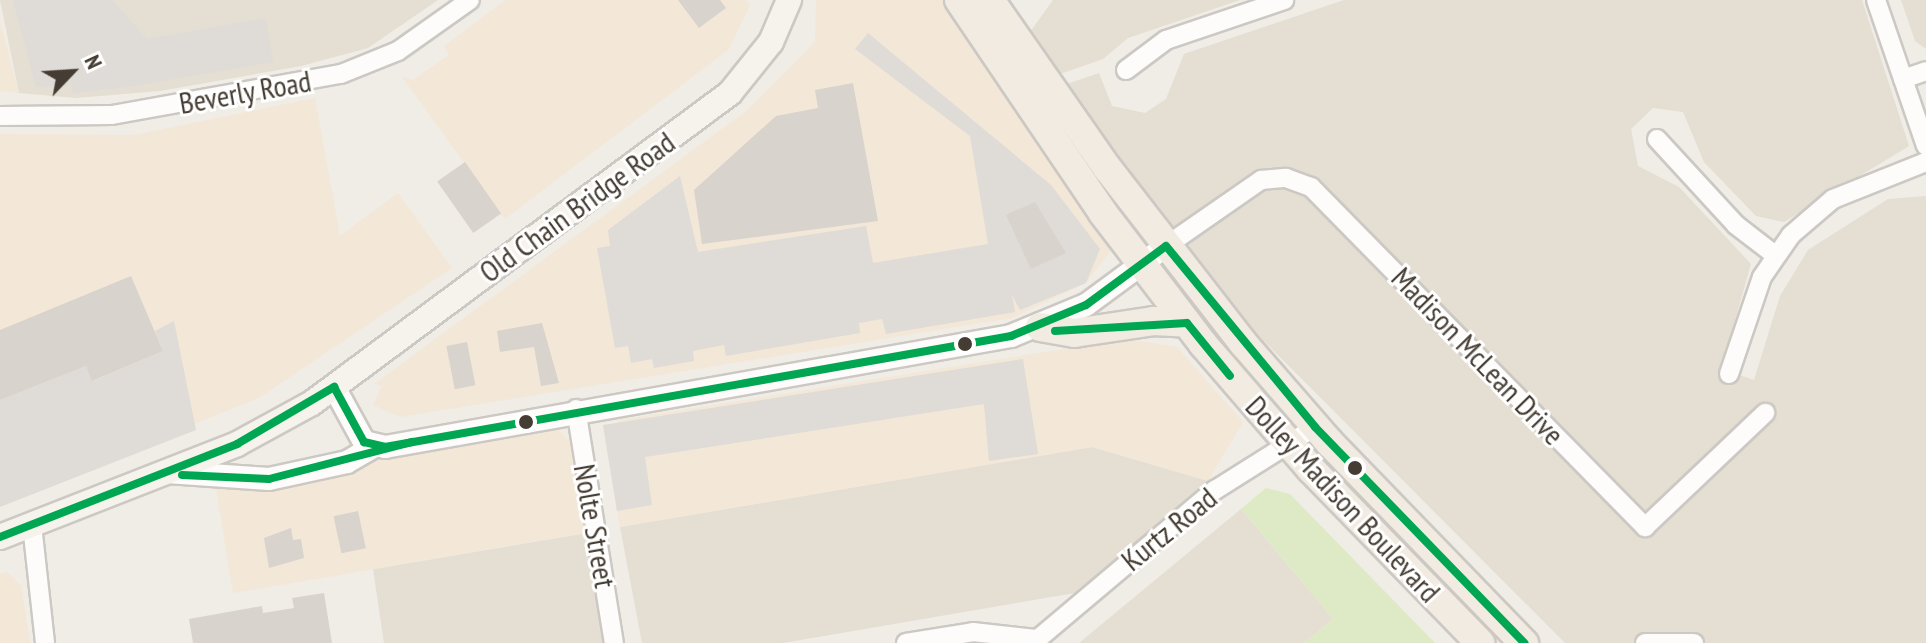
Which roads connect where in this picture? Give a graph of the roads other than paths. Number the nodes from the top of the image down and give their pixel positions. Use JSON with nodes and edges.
{"nodes":[{"id":1,"x":470,"y":0,"type":"edge"},
{"id":2,"x":1284,"y":0,"type":"edge"},
{"id":3,"x":1876,"y":0,"type":"edge"},
{"id":4,"x":785,"y":2,"type":"edge"},
{"id":5,"x":983,"y":5,"type":"edge"},
{"id":6,"x":1126,"y":70,"type":"dead end"},
{"id":7,"x":1926,"y":71,"type":"edge"},
{"id":8,"x":1903,"y":79,"type":"junction"},
{"id":9,"x":0,"y":116,"type":"edge"},
{"id":10,"x":1657,"y":139,"type":"dead end"},
{"id":11,"x":1926,"y":146,"type":"edge"},
{"id":12,"x":1926,"y":162,"type":"edge"},
{"id":13,"x":1166,"y":246,"type":"junction"},
{"id":14,"x":1775,"y":255,"type":"junction"},
{"id":15,"x":1142,"y":265,"type":"junction"},
{"id":16,"x":1187,"y":323,"type":"junction"},
{"id":17,"x":1040,"y":327,"type":"junction"},
{"id":18,"x":1729,"y":374,"type":"dead end"},
{"id":19,"x":334,"y":387,"type":"junction"},
{"id":20,"x":576,"y":409,"type":"junction"},
{"id":21,"x":1765,"y":413,"type":"dead end"},
{"id":22,"x":1315,"y":427,"type":"junction"},
{"id":23,"x":1288,"y":443,"type":"junction"},
{"id":24,"x":373,"y":447,"type":"junction"},
{"id":25,"x":167,"y":472,"type":"junction"},
{"id":26,"x":32,"y":525,"type":"junction"},
{"id":27,"x":0,"y":537,"type":"edge"},
{"id":28,"x":1034,"y":641,"type":"edge"},
{"id":29,"x":45,"y":643,"type":"edge"},
{"id":30,"x":614,"y":643,"type":"edge"},
{"id":31,"x":906,"y":643,"type":"edge"},
{"id":32,"x":1480,"y":643,"type":"edge"},
{"id":33,"x":1524,"y":643,"type":"edge"},
{"id":34,"x":1645,"y":643,"type":"edge"},
{"id":35,"x":1694,"y":643,"type":"edge"}],
"edges":[{"from":1,"to":9,"type":"street","name":"Beverly Road"},
{"from":2,"to":6,"type":"street"},
{"from":3,"to":8,"type":"street"},
{"from":4,"to":19,"type":"main road","name":"Old Chain Bridge Road"},
{"from":5,"to":13,"type":"main road","name":"Dolley Madison Boulevard"},
{"from":5,"to":15,"type":"main road","name":"Dolley Madison Boulevard"},
{"from":7,"to":8,"type":"street"},
{"from":8,"to":11,"type":"street"},
{"from":10,"to":14,"type":"street"},
{"from":12,"to":14,"type":"street"},
{"from":13,"to":15,"type":"street"},
{"from":13,"to":21,"type":"street","name":"Madison McLean Drive"},
{"from":13,"to":22,"type":"main road","name":"Dolley Madison Boulevard"},
{"from":14,"to":18,"type":"street"},
{"from":15,"to":16,"type":"main road","name":"Dolley Madison Boulevard"},
{"from":15,"to":17,"type":"street"},
{"from":16,"to":17,"type":"main road"},
{"from":16,"to":23,"type":"main road","name":"Dolley Madison Boulevard"},
{"from":17,"to":20,"type":"street"},
{"from":19,"to":24,"type":"street"},
{"from":19,"to":25,"type":"main road","name":"Old Chain Bridge Road"},
{"from":20,"to":24,"type":"street"},
{"from":20,"to":30,"type":"street","name":"Nolte Street"},
{"from":22,"to":23,"type":"street","name":"Kurtz Road"},
{"from":22,"to":33,"type":"main road","name":"Dolley Madison Boulevard"},
{"from":23,"to":28,"type":"street","name":"Kurtz Road"},
{"from":23,"to":32,"type":"main road","name":"Dolley Madison Boulevard"},
{"from":24,"to":25,"type":"street"},
{"from":25,"to":26,"type":"main road","name":"Old Chain Bridge Road"},
{"from":26,"to":27,"type":"main road","name":"Old Chain Bridge Road"},
{"from":26,"to":29,"type":"street"},
{"from":28,"to":31,"type":"street"},
{"from":34,"to":35,"type":"street"}]}
